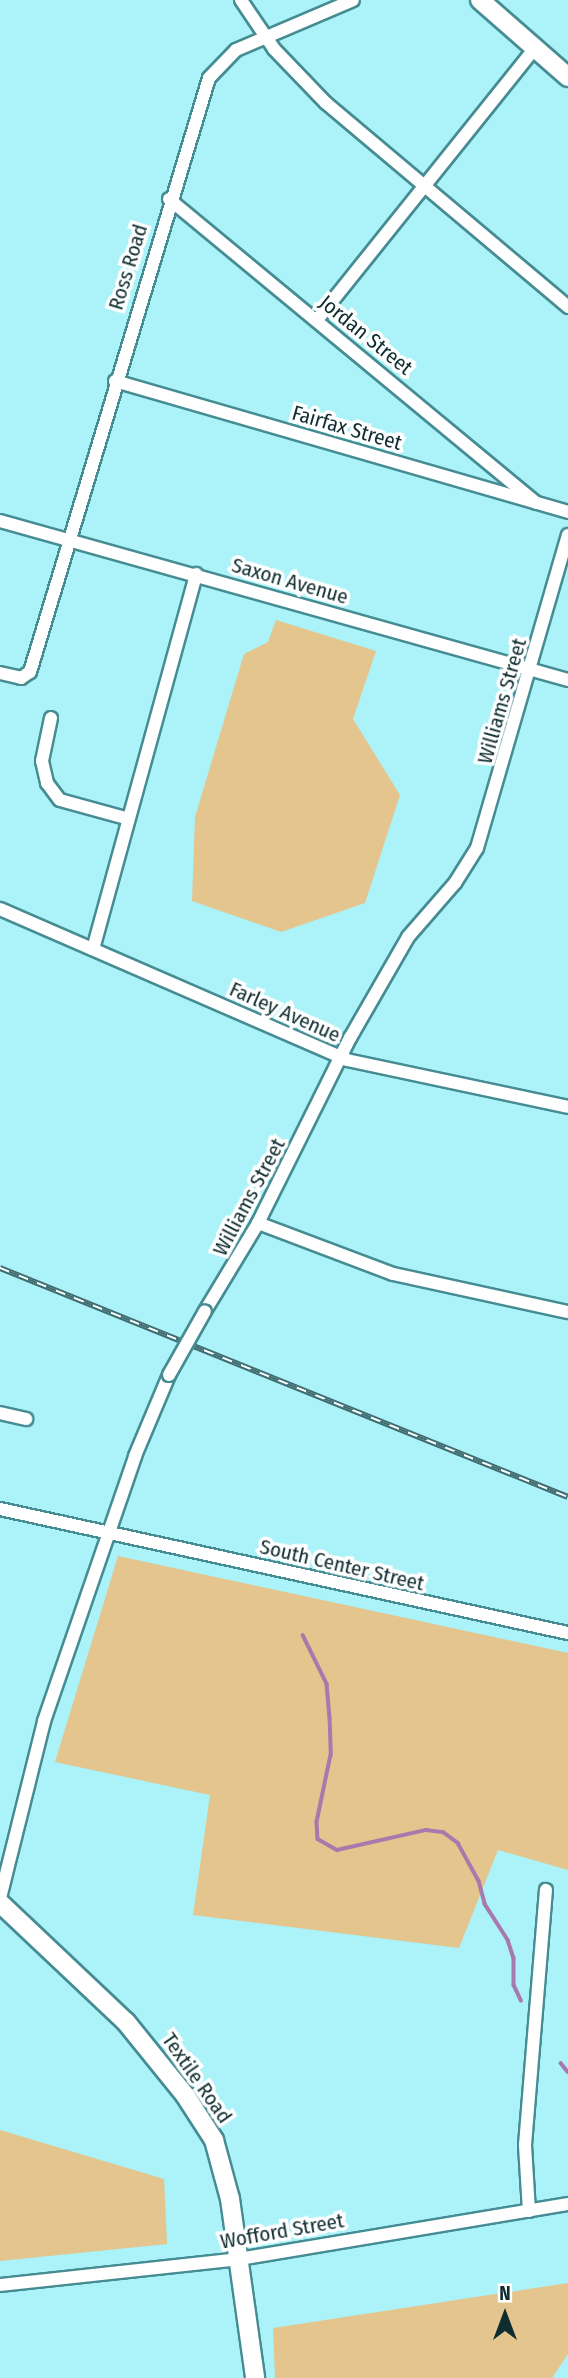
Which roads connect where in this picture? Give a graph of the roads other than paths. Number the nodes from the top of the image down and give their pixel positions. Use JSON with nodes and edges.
{"nodes":[{"id":1,"x":241,"y":0,"type":"edge"},
{"id":2,"x":353,"y":0,"type":"edge"},
{"id":3,"x":480,"y":0,"type":"edge"},
{"id":4,"x":266,"y":36,"type":"junction"},
{"id":5,"x":534,"y":49,"type":"junction"},
{"id":6,"x":568,"y":77,"type":"edge"},
{"id":7,"x":427,"y":185,"type":"junction"},
{"id":8,"x":169,"y":199,"type":"junction"},
{"id":9,"x":568,"y":307,"type":"edge"},
{"id":10,"x":317,"y":320,"type":"junction"},
{"id":11,"x":115,"y":381,"type":"junction"},
{"id":12,"x":536,"y":503,"type":"junction"},
{"id":13,"x":568,"y":512,"type":"edge"},
{"id":14,"x":0,"y":521,"type":"edge"},
{"id":15,"x":568,"y":535,"type":"edge"},
{"id":16,"x":69,"y":539,"type":"junction"},
{"id":17,"x":196,"y":574,"type":"junction"},
{"id":18,"x":532,"y":669,"type":"junction"},
{"id":19,"x":0,"y":673,"type":"edge"},
{"id":20,"x":568,"y":680,"type":"edge"},
{"id":21,"x":51,"y":718,"type":"dead end"},
{"id":22,"x":126,"y":818,"type":"junction"},
{"id":23,"x":0,"y":909,"type":"edge"},
{"id":24,"x":93,"y":949,"type":"junction"},
{"id":25,"x":340,"y":1057,"type":"junction"},
{"id":26,"x":568,"y":1107,"type":"edge"},
{"id":27,"x":258,"y":1223,"type":"junction"},
{"id":28,"x":568,"y":1312,"type":"edge"},
{"id":29,"x":0,"y":1413,"type":"edge"},
{"id":30,"x":26,"y":1419,"type":"dead end"},
{"id":31,"x":0,"y":1509,"type":"edge"},
{"id":32,"x":108,"y":1534,"type":"junction"},
{"id":33,"x":568,"y":1633,"type":"edge"},
{"id":34,"x":546,"y":1890,"type":"dead end"},
{"id":35,"x":0,"y":1900,"type":"edge"},
{"id":36,"x":568,"y":2204,"type":"edge"},
{"id":37,"x":528,"y":2211,"type":"junction"},
{"id":38,"x":239,"y":2259,"type":"junction"},
{"id":39,"x":0,"y":2285,"type":"edge"},
{"id":40,"x":255,"y":2378,"type":"edge"}],
"edges":[{"from":1,"to":4,"type":"street"},
{"from":2,"to":4,"type":"street","name":"Ross Road"},
{"from":3,"to":5,"type":"street"},
{"from":4,"to":7,"type":"street"},
{"from":4,"to":8,"type":"street","name":"Ross Road"},
{"from":5,"to":6,"type":"street"},
{"from":5,"to":7,"type":"street"},
{"from":7,"to":9,"type":"street"},
{"from":7,"to":10,"type":"street"},
{"from":8,"to":10,"type":"street","name":"Jordan Street"},
{"from":8,"to":11,"type":"street","name":"Ross Road"},
{"from":10,"to":12,"type":"street","name":"Jordan Street"},
{"from":11,"to":12,"type":"street","name":"Fairfax Street"},
{"from":11,"to":16,"type":"street","name":"Ross Road"},
{"from":12,"to":13,"type":"street","name":"Fairfax Street"},
{"from":14,"to":16,"type":"street","name":"Saxon Avenue"},
{"from":15,"to":18,"type":"street","name":"Williams Street"},
{"from":16,"to":17,"type":"street","name":"Saxon Avenue"},
{"from":16,"to":19,"type":"street","name":"Ross Road"},
{"from":17,"to":18,"type":"street","name":"Saxon Avenue"},
{"from":17,"to":22,"type":"street"},
{"from":18,"to":20,"type":"street","name":"Saxon Avenue"},
{"from":18,"to":25,"type":"street","name":"Williams Street"},
{"from":21,"to":22,"type":"street"},
{"from":22,"to":24,"type":"street"},
{"from":23,"to":24,"type":"street","name":"Farley Avenue"},
{"from":24,"to":25,"type":"street","name":"Farley Avenue"},
{"from":25,"to":26,"type":"street","name":"Farley Avenue"},
{"from":25,"to":27,"type":"street","name":"Williams Street"},
{"from":27,"to":28,"type":"street"},
{"from":27,"to":32,"type":"street","name":"Williams Street","bridge":true},
{"from":29,"to":30,"type":"street"},
{"from":31,"to":32,"type":"street","name":"South Center Street"},
{"from":32,"to":33,"type":"street","name":"South Center Street"},
{"from":32,"to":35,"type":"street","name":"Williams Street"},
{"from":34,"to":37,"type":"street"},
{"from":35,"to":38,"type":"street","name":"Textile Road"},
{"from":36,"to":37,"type":"street","name":"Wofford Street"},
{"from":37,"to":38,"type":"street","name":"Wofford Street"},
{"from":38,"to":39,"type":"street","name":"Wofford Street"},
{"from":38,"to":40,"type":"street","name":"Textile Road"}]}
